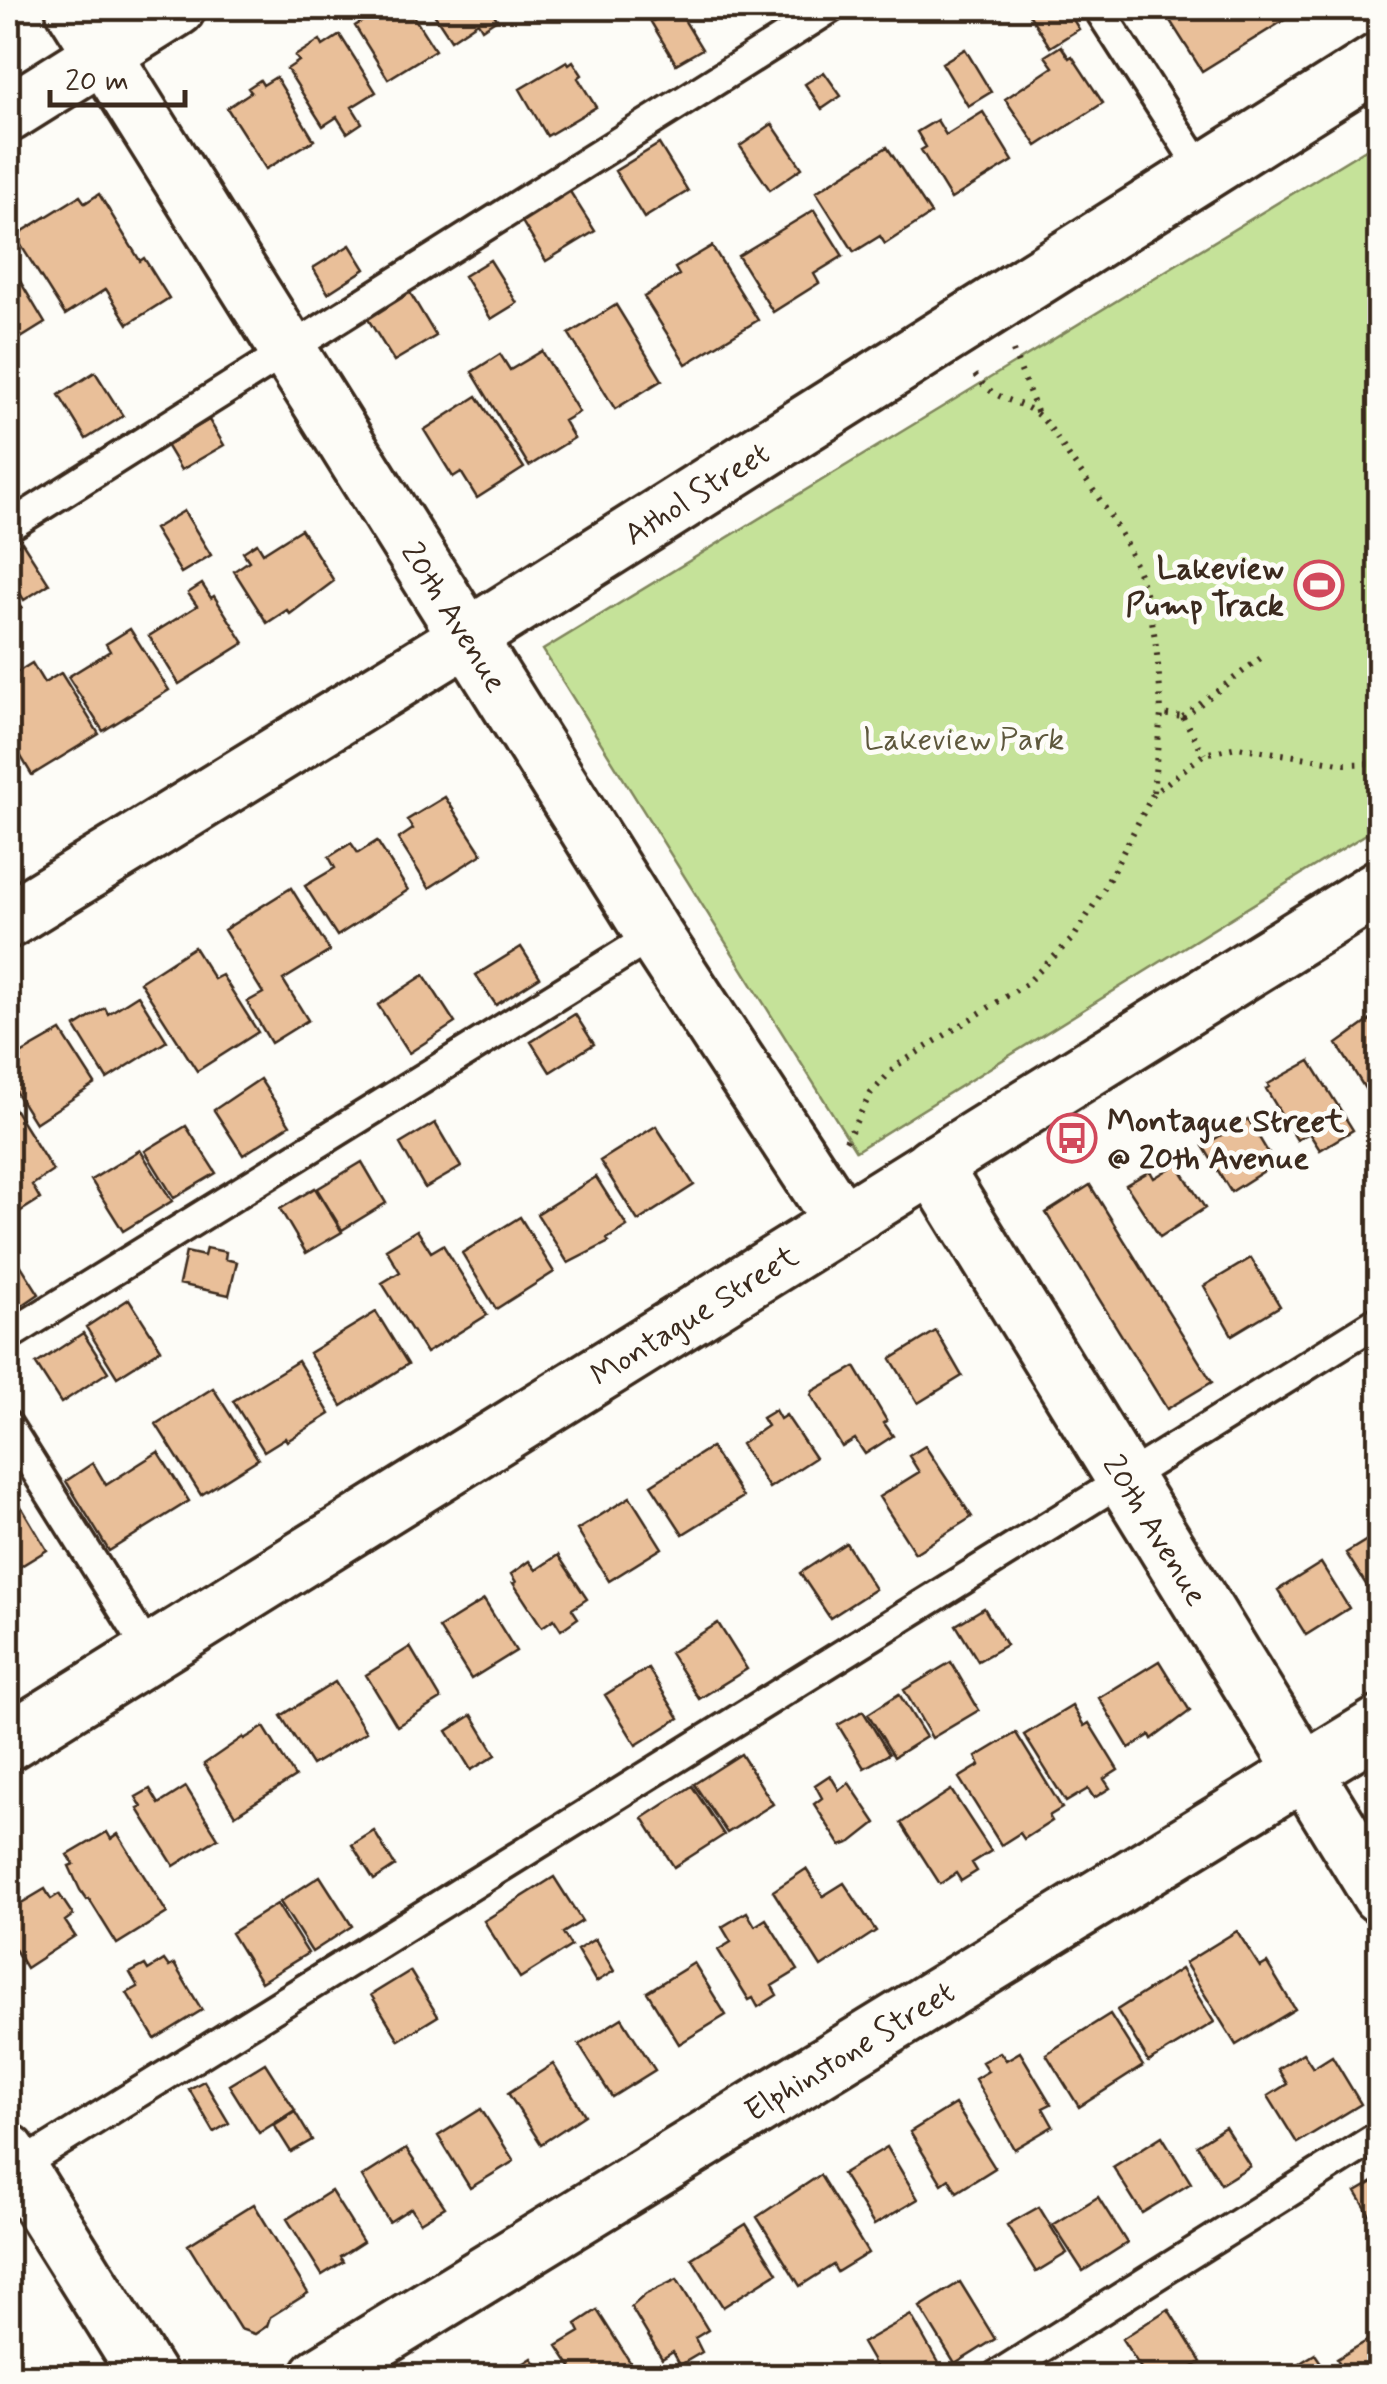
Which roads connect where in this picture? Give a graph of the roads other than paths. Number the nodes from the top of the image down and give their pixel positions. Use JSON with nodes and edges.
{"nodes":[{"id":1,"x":74,"y":8,"type":"edge"},
{"id":2,"x":177,"y":8,"type":"edge"},
{"id":3,"x":831,"y":8,"type":"edge"},
{"id":4,"x":1098,"y":8,"type":"edge"},
{"id":5,"x":104,"y":54,"type":"junction"},
{"id":6,"x":1380,"y":61,"type":"edge"},
{"id":7,"x":8,"y":114,"type":"edge"},
{"id":8,"x":1203,"y":172,"type":"junction"},
{"id":9,"x":289,"y":350,"type":"junction"},
{"id":10,"x":8,"y":527,"type":"edge"},
{"id":11,"x":468,"y":637,"type":"junction"},
{"id":12,"x":1380,"y":886,"type":"edge"},
{"id":13,"x":8,"y":920,"type":"edge"},
{"id":14,"x":654,"y":935,"type":"junction"},
{"id":15,"x":932,"y":1165,"type":"junction"},
{"id":16,"x":842,"y":1222,"type":"junction"},
{"id":17,"x":1380,"y":1320,"type":"edge"},
{"id":18,"x":8,"y":1336,"type":"edge"},
{"id":19,"x":8,"y":1426,"type":"edge"},
{"id":20,"x":1126,"y":1478,"type":"junction"},
{"id":21,"x":150,"y":1654,"type":"junction"},
{"id":22,"x":1380,"y":1724,"type":"edge"},
{"id":23,"x":8,"y":1742,"type":"edge"},
{"id":24,"x":1304,"y":1772,"type":"junction"},
{"id":25,"x":1380,"y":1895,"type":"edge"},
{"id":26,"x":1380,"y":2135,"type":"edge"},
{"id":27,"x":12,"y":2160,"type":"edge"},
{"id":28,"x":148,"y":2376,"type":"edge"},
{"id":29,"x":319,"y":2376,"type":"edge"},
{"id":30,"x":996,"y":2376,"type":"edge"}],
"edges":[{"from":1,"to":5,"type":"street","name":"20th Avenue"},
{"from":2,"to":5,"type":"street"},
{"from":3,"to":9,"type":"lane"},
{"from":4,"to":8,"type":"lane"},
{"from":5,"to":7,"type":"street"},
{"from":5,"to":9,"type":"street","name":"20th Avenue"},
{"from":6,"to":8,"type":"street","name":"Athol Street"},
{"from":8,"to":11,"type":"street","name":"Athol Street"},
{"from":9,"to":10,"type":"lane"},
{"from":9,"to":11,"type":"street","name":"20th Avenue"},
{"from":11,"to":13,"type":"street","name":"Athol Street"},
{"from":11,"to":14,"type":"street","name":"20th Avenue"},
{"from":12,"to":15,"type":"street","name":"Montague Street"},
{"from":14,"to":16,"type":"street","name":"20th Avenue"},
{"from":14,"to":18,"type":"lane"},
{"from":15,"to":16,"type":"street","name":"Montague Street"},
{"from":15,"to":20,"type":"street","name":"20th Avenue"},
{"from":16,"to":21,"type":"street","name":"Montague Street"},
{"from":17,"to":20,"type":"lane"},
{"from":19,"to":21,"type":"lane"},
{"from":20,"to":24,"type":"street","name":"20th Avenue"},
{"from":20,"to":27,"type":"lane"},
{"from":21,"to":23,"type":"street","name":"Montague Street"},
{"from":22,"to":24,"type":"street","name":"Elphinstone Street"},
{"from":24,"to":25,"type":"street","name":"20th Avenue"},
{"from":24,"to":29,"type":"street","name":"Elphinstone Street"},
{"from":26,"to":30,"type":"lane"},
{"from":27,"to":28,"type":"street"}]}
